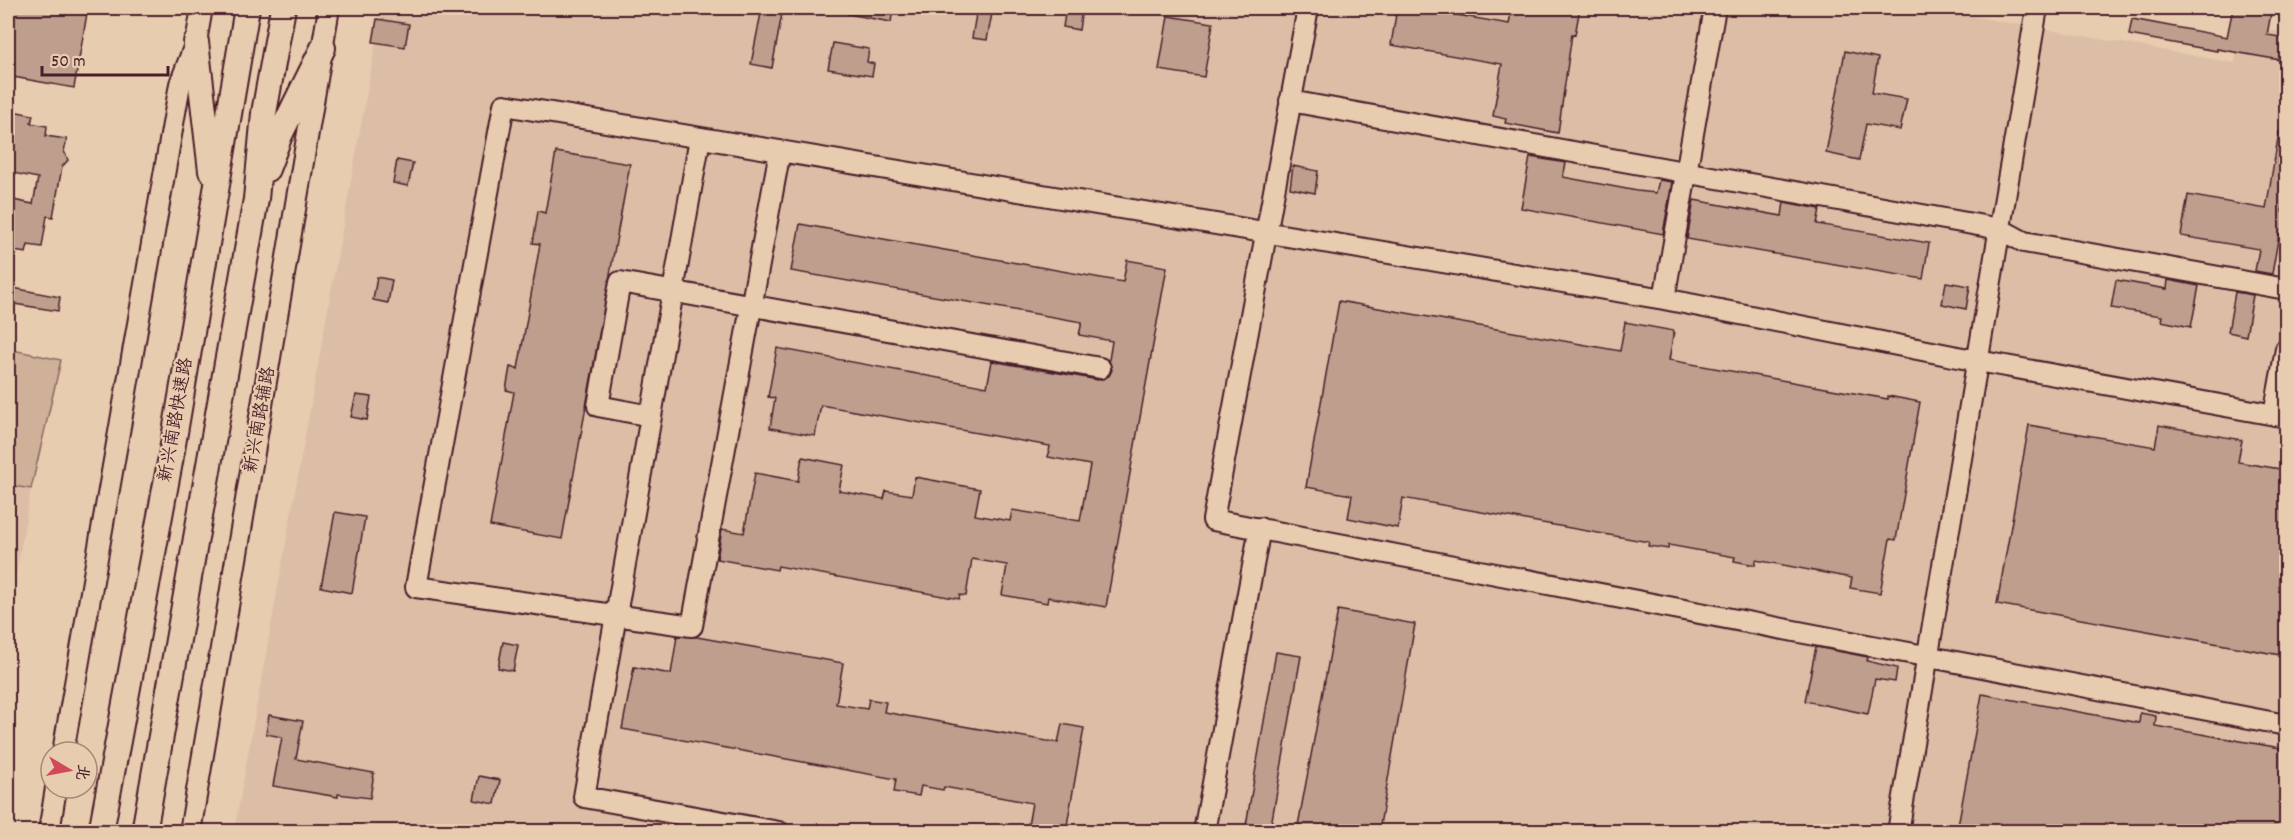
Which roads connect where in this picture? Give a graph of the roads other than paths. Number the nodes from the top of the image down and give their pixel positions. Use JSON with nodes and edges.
{"nodes":[{"id":1,"x":202,"y":8,"type":"edge"},
{"id":2,"x":247,"y":8,"type":"edge"},
{"id":3,"x":283,"y":8,"type":"edge"},
{"id":4,"x":329,"y":8,"type":"edge"},
{"id":5,"x":1308,"y":8,"type":"edge"},
{"id":6,"x":1715,"y":8,"type":"edge"},
{"id":7,"x":2037,"y":8,"type":"edge"},
{"id":8,"x":196,"y":42,"type":"junction"},
{"id":9,"x":323,"y":48,"type":"junction"},
{"id":10,"x":1290,"y":101,"type":"junction"},
{"id":11,"x":700,"y":138,"type":"junction"},
{"id":12,"x":780,"y":152,"type":"junction"},
{"id":13,"x":1686,"y":171,"type":"junction"},
{"id":14,"x":214,"y":199,"type":"junction"},
{"id":15,"x":256,"y":199,"type":"junction"},
{"id":16,"x":2000,"y":229,"type":"junction"},
{"id":17,"x":1266,"y":233,"type":"junction"},
{"id":18,"x":2286,"y":289,"type":"edge"},
{"id":19,"x":673,"y":291,"type":"junction"},
{"id":20,"x":1664,"y":299,"type":"junction"},
{"id":21,"x":751,"y":306,"type":"junction"},
{"id":22,"x":2286,"y":349,"type":"edge"},
{"id":23,"x":1978,"y":361,"type":"junction"},
{"id":24,"x":1100,"y":368,"type":"dead end"},
{"id":25,"x":651,"y":416,"type":"junction"},
{"id":26,"x":2280,"y":416,"type":"edge"},
{"id":27,"x":1260,"y":528,"type":"junction"},
{"id":28,"x":616,"y":615,"type":"junction"},
{"id":29,"x":1929,"y":658,"type":"junction"},
{"id":30,"x":2286,"y":725,"type":"edge"},
{"id":31,"x":65,"y":740,"type":"edge"},
{"id":32,"x":54,"y":800,"type":"edge"},
{"id":33,"x":49,"y":831,"type":"edge"},
{"id":34,"x":101,"y":831,"type":"edge"},
{"id":35,"x":144,"y":831,"type":"edge"},
{"id":36,"x":190,"y":831,"type":"edge"},
{"id":37,"x":779,"y":831,"type":"edge"},
{"id":38,"x":1204,"y":831,"type":"edge"},
{"id":39,"x":1898,"y":831,"type":"edge"}],
"edges":[{"from":1,"to":8,"type":"street"},
{"from":2,"to":14,"type":"main road","name":"新兴南路快速路"},
{"from":3,"to":15,"type":"main road"},
{"from":4,"to":9,"type":"street","name":"新兴南路辅路"},
{"from":5,"to":10,"type":"street"},
{"from":6,"to":13,"type":"street"},
{"from":7,"to":16,"type":"street"},
{"from":8,"to":14,"type":"main road"},
{"from":8,"to":31,"type":"street"},
{"from":9,"to":15,"type":"main road"},
{"from":9,"to":36,"type":"street","name":"新兴南路辅路"},
{"from":10,"to":13,"type":"street"},
{"from":10,"to":17,"type":"street"},
{"from":11,"to":12,"type":"street"},
{"from":11,"to":19,"type":"street"},
{"from":11,"to":28,"type":"street"},
{"from":12,"to":17,"type":"street"},
{"from":12,"to":21,"type":"street"},
{"from":13,"to":16,"type":"street"},
{"from":13,"to":20,"type":"street"},
{"from":14,"to":34,"type":"main road","name":"新兴南路快速路"},
{"from":15,"to":35,"type":"main road"},
{"from":16,"to":18,"type":"street"},
{"from":16,"to":23,"type":"street"},
{"from":17,"to":20,"type":"street"},
{"from":17,"to":27,"type":"street"},
{"from":19,"to":21,"type":"street"},
{"from":19,"to":25,"type":"street"},
{"from":19,"to":25,"type":"street"},
{"from":20,"to":23,"type":"street"},
{"from":21,"to":24,"type":"street"},
{"from":21,"to":28,"type":"street"},
{"from":22,"to":26,"type":"street"},
{"from":23,"to":26,"type":"street"},
{"from":23,"to":29,"type":"street"},
{"from":25,"to":28,"type":"street"},
{"from":27,"to":29,"type":"street"},
{"from":27,"to":38,"type":"street"},
{"from":28,"to":37,"type":"street"},
{"from":29,"to":30,"type":"street"},
{"from":29,"to":39,"type":"street"},
{"from":32,"to":33,"type":"street"}]}
